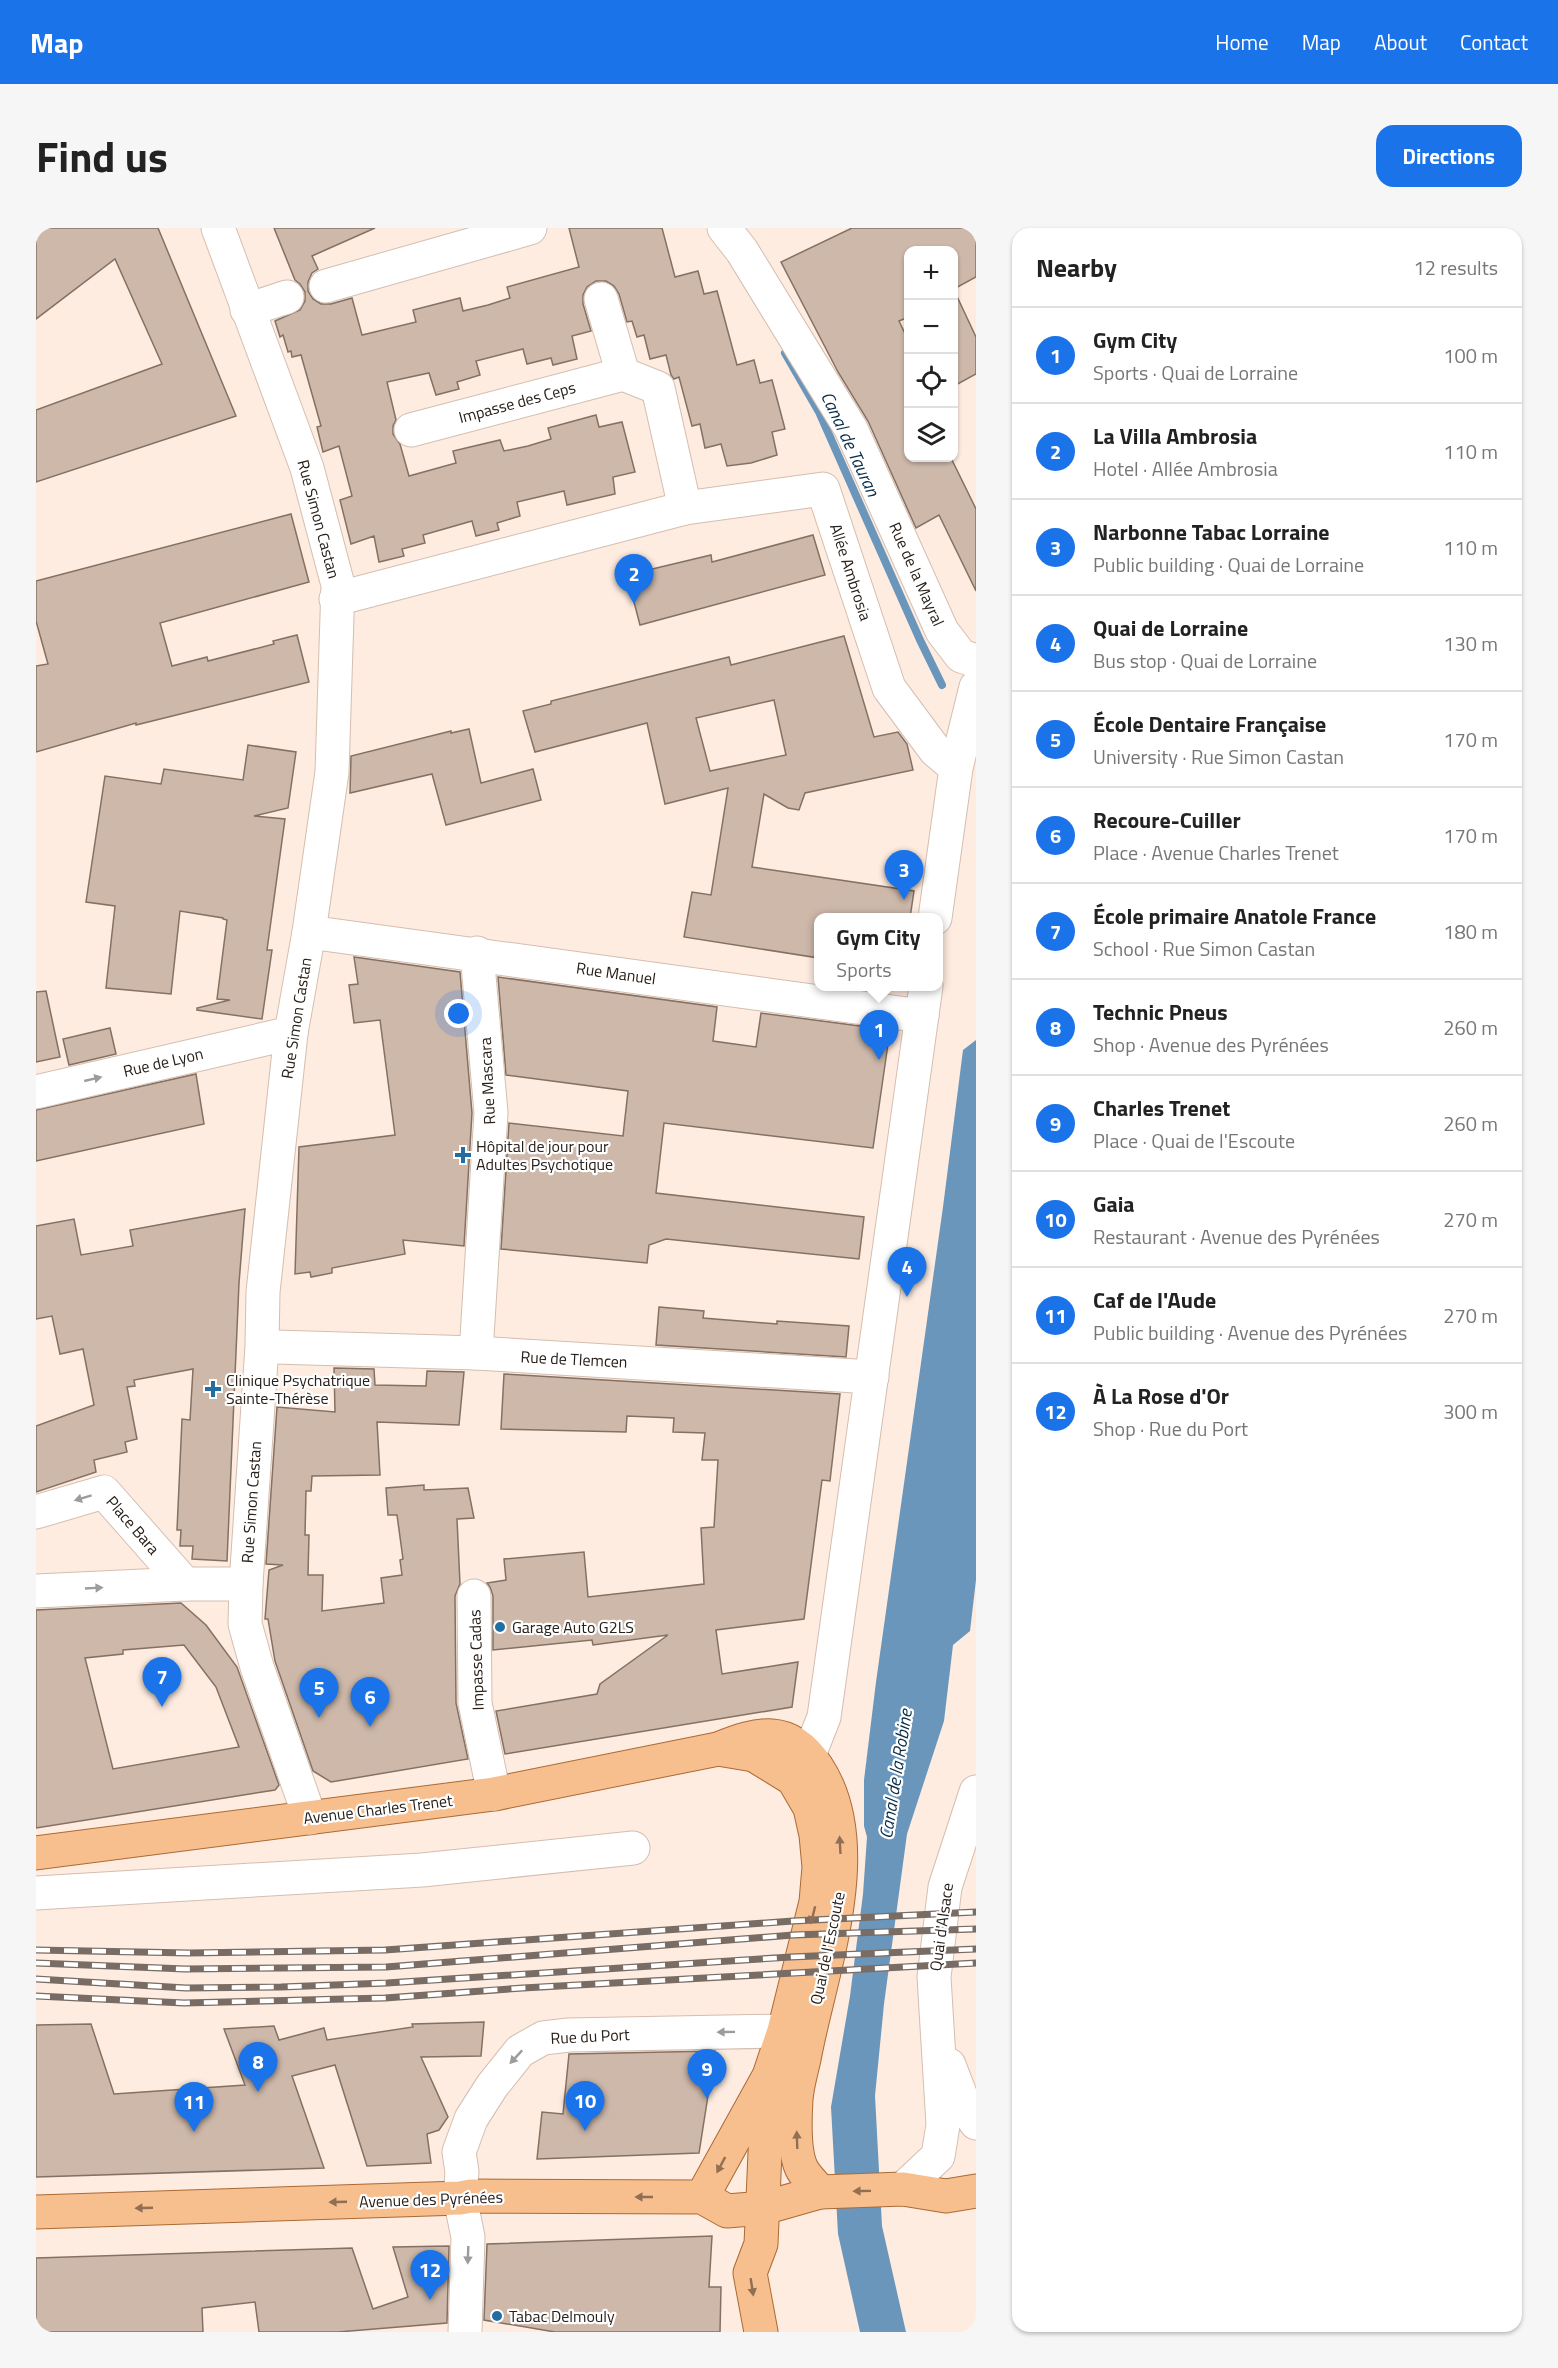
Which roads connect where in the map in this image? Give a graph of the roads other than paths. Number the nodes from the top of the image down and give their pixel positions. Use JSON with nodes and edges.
{"nodes":[{"id":1,"x":218,"y":228,"type":"edge"},
{"id":2,"x":530,"y":228,"type":"edge"},
{"id":3,"x":724,"y":228,"type":"edge"},
{"id":4,"x":326,"y":286,"type":"dead end"},
{"id":5,"x":287,"y":297,"type":"dead end"},
{"id":6,"x":601,"y":299,"type":"dead end"},
{"id":7,"x":247,"y":310,"type":"junction"},
{"id":8,"x":622,"y":374,"type":"junction"},
{"id":9,"x":411,"y":430,"type":"dead end"},
{"id":10,"x":685,"y":508,"type":"junction"},
{"id":11,"x":336,"y":599,"type":"junction"},
{"id":12,"x":976,"y":661,"type":"edge"},
{"id":13,"x":976,"y":687,"type":"edge"},
{"id":14,"x":956,"y":768,"type":"junction"},
{"id":15,"x":936,"y":913,"type":"edge"},
{"id":16,"x":309,"y":932,"type":"junction"},
{"id":17,"x":477,"y":953,"type":"junction"},
{"id":18,"x":814,"y":989,"type":"edge"},
{"id":19,"x":831,"y":991,"type":"edge"},
{"id":20,"x":924,"y":1001,"type":"edge"},
{"id":21,"x":291,"y":1033,"type":"junction"},
{"id":22,"x":36,"y":1092,"type":"edge"},
{"id":23,"x":275,"y":1347,"type":"dead end"},
{"id":24,"x":476,"y":1353,"type":"junction"},
{"id":25,"x":872,"y":1377,"type":"junction"},
{"id":26,"x":36,"y":1512,"type":"edge"},
{"id":27,"x":185,"y":1584,"type":"junction"},
{"id":28,"x":246,"y":1584,"type":"junction"},
{"id":29,"x":36,"y":1591,"type":"edge"},
{"id":30,"x":474,"y":1596,"type":"dead end"},
{"id":31,"x":718,"y":1749,"type":"joint"},
{"id":32,"x":801,"y":1767,"type":"junction"},
{"id":33,"x":494,"y":1794,"type":"junction"},
{"id":34,"x":973,"y":1806,"type":"edge"},
{"id":35,"x":310,"y":1818,"type":"junction"},
{"id":36,"x":633,"y":1848,"type":"dead end"},
{"id":37,"x":36,"y":1853,"type":"edge"},
{"id":38,"x":36,"y":1893,"type":"edge"},
{"id":39,"x":936,"y":2030,"type":"junction"},
{"id":40,"x":784,"y":2031,"type":"junction"},
{"id":41,"x":768,"y":2076,"type":"junction"},
{"id":42,"x":976,"y":2123,"type":"edge"},
{"id":43,"x":903,"y":2189,"type":"junction"},
{"id":44,"x":976,"y":2191,"type":"edge"},
{"id":45,"x":820,"y":2192,"type":"junction"},
{"id":46,"x":702,"y":2197,"type":"junction"},
{"id":47,"x":460,"y":2198,"type":"junction"},
{"id":48,"x":764,"y":2208,"type":"junction"},
{"id":49,"x":36,"y":2212,"type":"edge"},
{"id":50,"x":761,"y":2244,"type":"junction"},
{"id":51,"x":465,"y":2332,"type":"edge"},
{"id":52,"x":761,"y":2332,"type":"edge"}],
"edges":[{"from":1,"to":7,"type":"street","name":"Rue Simon Castan"},
{"from":2,"to":4,"type":"street"},
{"from":3,"to":12,"type":"street","name":"Rue de la Mayral"},
{"from":5,"to":7,"type":"street"},
{"from":6,"to":8,"type":"street"},
{"from":7,"to":11,"type":"street","name":"Rue Simon Castan"},
{"from":8,"to":9,"type":"street","name":"Impasse des Ceps"},
{"from":8,"to":10,"type":"street"},
{"from":10,"to":11,"type":"street","name":"Allée Ambrosia"},
{"from":10,"to":14,"type":"street","name":"Allée Ambrosia"},
{"from":11,"to":16,"type":"street","name":"Rue Simon Castan"},
{"from":13,"to":14,"type":"street"},
{"from":14,"to":15,"type":"street"},
{"from":16,"to":17,"type":"street","name":"Rue Manuel"},
{"from":16,"to":21,"type":"street","name":"Rue Simon Castan"},
{"from":17,"to":18,"type":"street","name":"Rue Manuel"},
{"from":17,"to":24,"type":"street","name":"Rue Mascara"},
{"from":19,"to":20,"type":"street","name":"Rue Manuel"},
{"from":20,"to":25,"type":"street"},
{"from":22,"to":21,"type":"street","name":"Rue de Lyon","one_way":true},
{"from":21,"to":28,"type":"street","name":"Rue Simon Castan"},
{"from":23,"to":24,"type":"street","name":"Rue de Tlemcen"},
{"from":24,"to":25,"type":"street","name":"Rue de Tlemcen"},
{"from":25,"to":32,"type":"street"},
{"from":27,"to":26,"type":"street","name":"Place Bara","one_way":true},
{"from":27,"to":28,"type":"street"},
{"from":29,"to":27,"type":"street","one_way":true},
{"from":28,"to":35,"type":"street","name":"Rue Simon Castan"},
{"from":30,"to":33,"type":"street","name":"Impasse Cadas"},
{"from":31,"to":32,"type":"main road","name":"Quai de l'Escoute"},
{"from":31,"to":33,"type":"main road","name":"Avenue Charles Trenet"},
{"from":32,"to":40,"type":"main road","name":"Quai de l'Escoute","one_way":true},
{"from":45,"to":32,"type":"main road","name":"Quai de l'Escoute","one_way":true},
{"from":33,"to":35,"type":"main road","name":"Avenue Charles Trenet"},
{"from":34,"to":39,"type":"street","name":"Quai d'Alsace"},
{"from":35,"to":37,"type":"main road","name":"Avenue Charles Trenet"},
{"from":36,"to":38,"type":"street"},
{"from":39,"to":42,"type":"street","name":"Quai d'Alsace"},
{"from":39,"to":43,"type":"street","name":"Quai d'Alsace"},
{"from":40,"to":41,"type":"main road","name":"Quai de l'Escoute"},
{"from":40,"to":47,"type":"street","name":"Rue du Port","one_way":true},
{"from":41,"to":46,"type":"main road","name":"Quai de l'Escoute","one_way":true},
{"from":41,"to":48,"type":"main road","name":"Quai de l'Escoute"},
{"from":43,"to":44,"type":"main road","name":"Avenue des Pyrénées"},
{"from":43,"to":45,"type":"main road","name":"Avenue des Pyrénées","one_way":true},
{"from":45,"to":48,"type":"main road","name":"Avenue des Pyrénées"},
{"from":45,"to":50,"type":"main road","name":"Quai de l'Escoute"},
{"from":46,"to":47,"type":"main road","name":"Avenue des Pyrénées","one_way":true},
{"from":46,"to":48,"type":"main road","name":"Avenue des Pyrénées"},
{"from":47,"to":49,"type":"main road","name":"Avenue des Pyrénées","one_way":true},
{"from":47,"to":51,"type":"street","name":"Rue du Port","one_way":true},
{"from":48,"to":50,"type":"main road","name":"Quai de l'Escoute"},
{"from":50,"to":52,"type":"main road","name":"Quai de l'Escoute","one_way":true}]}
